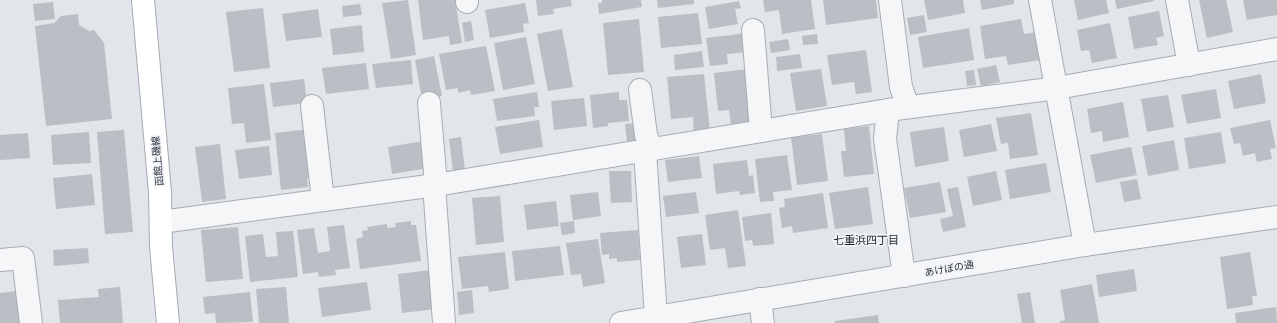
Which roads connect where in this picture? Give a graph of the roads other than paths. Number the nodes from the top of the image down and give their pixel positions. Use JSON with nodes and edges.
{"nodes":[{"id":1,"x":143,"y":0,"type":"edge"},
{"id":2,"x":890,"y":0,"type":"edge"},
{"id":3,"x":1040,"y":0,"type":"edge"},
{"id":4,"x":1177,"y":0,"type":"edge"},
{"id":5,"x":752,"y":30,"type":"dead end"},
{"id":6,"x":1277,"y":49,"type":"edge"},
{"id":7,"x":1189,"y":65,"type":"junction"},
{"id":8,"x":1057,"y":88,"type":"junction"},
{"id":9,"x":640,"y":90,"type":"dead end"},
{"id":10,"x":429,"y":104,"type":"dead end"},
{"id":11,"x":312,"y":106,"type":"dead end"},
{"id":12,"x":898,"y":109,"type":"junction"},
{"id":13,"x":761,"y":131,"type":"junction"},
{"id":14,"x":648,"y":150,"type":"junction"},
{"id":15,"x":435,"y":185,"type":"junction"},
{"id":16,"x":323,"y":200,"type":"junction"},
{"id":17,"x":161,"y":222,"type":"junction"},
{"id":18,"x":1276,"y":223,"type":"edge"},
{"id":19,"x":1085,"y":245,"type":"junction"},
{"id":20,"x":0,"y":260,"type":"edge"},
{"id":21,"x":904,"y":276,"type":"junction"},
{"id":22,"x":760,"y":299,"type":"junction"},
{"id":23,"x":656,"y":317,"type":"junction"},
{"id":24,"x":630,"y":322,"type":"edge"},
{"id":25,"x":31,"y":323,"type":"edge"},
{"id":26,"x":168,"y":323,"type":"edge"},
{"id":27,"x":444,"y":323,"type":"edge"},
{"id":28,"x":763,"y":323,"type":"edge"}],
"edges":[{"from":1,"to":17,"type":"main road","name":"函館上磯線"},
{"from":2,"to":12,"type":"street"},
{"from":3,"to":8,"type":"street"},
{"from":4,"to":7,"type":"street"},
{"from":5,"to":13,"type":"street"},
{"from":6,"to":7,"type":"street"},
{"from":7,"to":8,"type":"street"},
{"from":8,"to":12,"type":"street"},
{"from":8,"to":19,"type":"street"},
{"from":9,"to":14,"type":"street"},
{"from":10,"to":15,"type":"street"},
{"from":11,"to":16,"type":"street"},
{"from":12,"to":13,"type":"street"},
{"from":12,"to":21,"type":"street"},
{"from":13,"to":14,"type":"street"},
{"from":14,"to":15,"type":"street"},
{"from":14,"to":23,"type":"street"},
{"from":15,"to":16,"type":"street"},
{"from":15,"to":27,"type":"street"},
{"from":16,"to":17,"type":"street"},
{"from":17,"to":26,"type":"main road","name":"函館上磯線"},
{"from":18,"to":19,"type":"street","name":"あけぼの通"},
{"from":19,"to":21,"type":"street","name":"あけぼの通"},
{"from":20,"to":25,"type":"street"},
{"from":21,"to":22,"type":"street","name":"あけぼの通"},
{"from":22,"to":23,"type":"street","name":"あけぼの通"},
{"from":22,"to":28,"type":"street"},
{"from":23,"to":24,"type":"street","name":"あけぼの通"}]}
